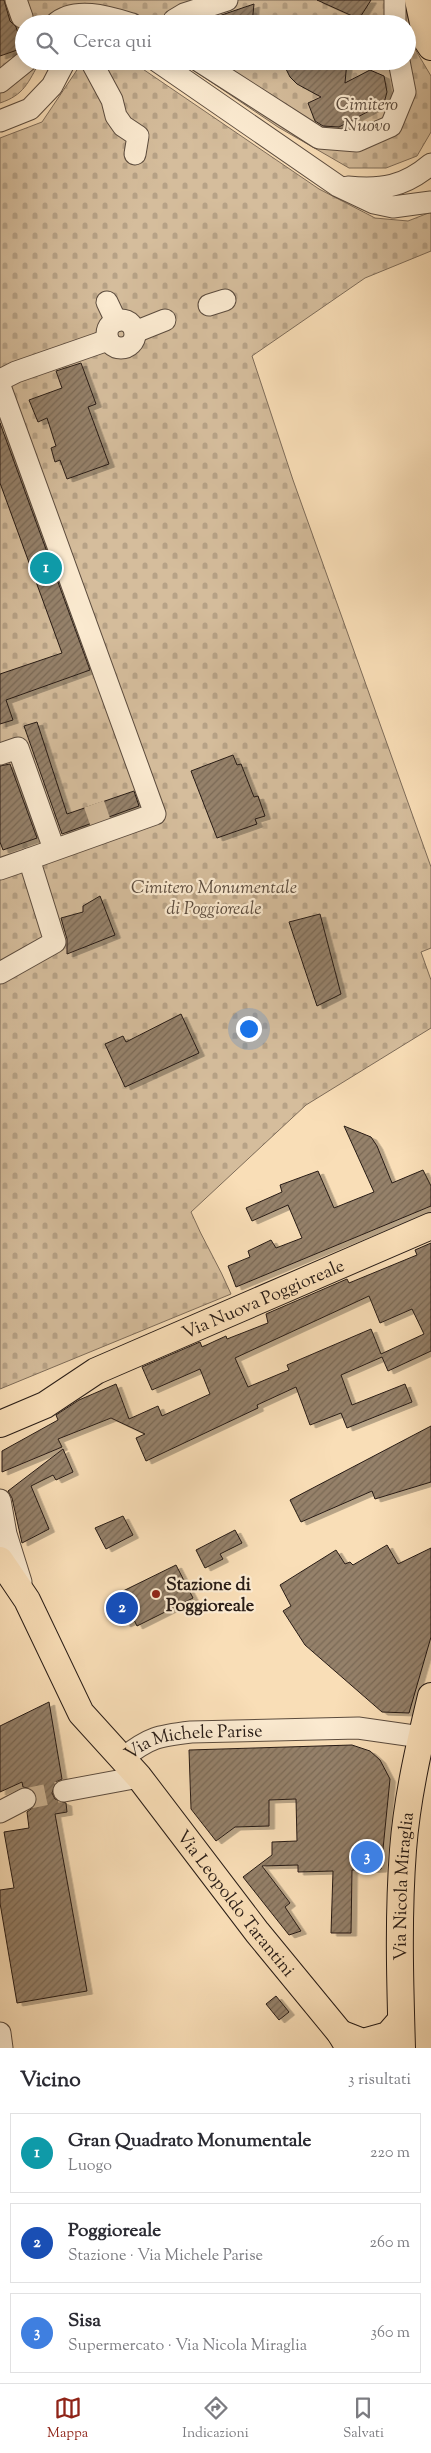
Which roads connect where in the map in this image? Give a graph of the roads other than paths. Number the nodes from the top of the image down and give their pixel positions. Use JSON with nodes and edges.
{"nodes":[{"id":1,"x":227,"y":0,"type":"edge"},
{"id":2,"x":395,"y":0,"type":"edge"},
{"id":3,"x":418,"y":0,"type":"edge"},
{"id":4,"x":84,"y":15,"type":"edge"},
{"id":5,"x":103,"y":15,"type":"edge"},
{"id":6,"x":182,"y":15,"type":"edge"},
{"id":7,"x":395,"y":15,"type":"edge"},
{"id":8,"x":431,"y":47,"type":"edge"},
{"id":9,"x":15,"y":70,"type":"edge"},
{"id":10,"x":60,"y":70,"type":"edge"},
{"id":11,"x":96,"y":70,"type":"edge"},
{"id":12,"x":171,"y":70,"type":"edge"},
{"id":13,"x":213,"y":70,"type":"edge"},
{"id":14,"x":401,"y":70,"type":"edge"},
{"id":15,"x":0,"y":82,"type":"edge"},
{"id":16,"x":0,"y":121,"type":"edge"},
{"id":17,"x":135,"y":154,"type":"dead end"},
{"id":18,"x":431,"y":164,"type":"edge"},
{"id":19,"x":415,"y":178,"type":"junction"},
{"id":20,"x":338,"y":186,"type":"junction"},
{"id":21,"x":427,"y":203,"type":"edge"},
{"id":22,"x":165,"y":320,"type":"dead end"},
{"id":23,"x":0,"y":380,"type":"edge"},
{"id":24,"x":0,"y":386,"type":"edge"},
{"id":25,"x":0,"y":754,"type":"edge"},
{"id":26,"x":54,"y":849,"type":"junction"},
{"id":27,"x":29,"y":859,"type":"junction"},
{"id":28,"x":2,"y":863,"type":"edge"},
{"id":29,"x":0,"y":973,"type":"edge"},
{"id":30,"x":431,"y":1226,"type":"edge"},
{"id":31,"x":0,"y":1424,"type":"edge"},
{"id":32,"x":0,"y":1500,"type":"edge"},
{"id":33,"x":0,"y":1560,"type":"edge"},
{"id":34,"x":27,"y":1600,"type":"junction"},
{"id":35,"x":431,"y":1696,"type":"edge"},
{"id":36,"x":421,"y":1737,"type":"junction"},
{"id":37,"x":131,"y":1767,"type":"junction"},
{"id":38,"x":64,"y":1790,"type":"tunnel mouth"},
{"id":39,"x":25,"y":1799,"type":"tunnel mouth"},
{"id":40,"x":0,"y":1812,"type":"edge"},
{"id":41,"x":402,"y":2020,"type":"junction"},
{"id":42,"x":0,"y":2032,"type":"edge"},
{"id":43,"x":345,"y":2041,"type":"edge"},
{"id":44,"x":2,"y":2048,"type":"edge"},
{"id":45,"x":402,"y":2048,"type":"edge"}],
"edges":[{"from":1,"to":6,"type":"street"},
{"from":2,"to":7,"type":"street"},
{"from":3,"to":8,"type":"main road"},
{"from":4,"to":5,"type":"street"},
{"from":9,"to":15,"type":"street"},
{"from":10,"to":16,"type":"street"},
{"from":11,"to":17,"type":"street"},
{"from":12,"to":20,"type":"street"},
{"from":13,"to":14,"type":"street"},
{"from":18,"to":19,"type":"street"},
{"from":19,"to":20,"type":"street"},
{"from":19,"to":21,"type":"street"},
{"from":20,"to":21,"type":"street"},
{"from":22,"to":23,"type":"street"},
{"from":24,"to":26,"type":"street"},
{"from":25,"to":26,"type":"street"},
{"from":26,"to":27,"type":"street"},
{"from":27,"to":28,"type":"street"},
{"from":27,"to":29,"type":"street"},
{"from":30,"to":31,"type":"main road","name":"Via Nuova Poggioreale"},
{"from":32,"to":34,"type":"street","name":"Via Michele Parise"},
{"from":33,"to":34,"type":"main road","name":"Via Michele Parise"},
{"from":34,"to":37,"type":"main road","name":"Via Michele Parise"},
{"from":35,"to":36,"type":"main road","name":"Via Nicola Miraglia"},
{"from":36,"to":37,"type":"street","name":"Via Michele Parise"},
{"from":36,"to":41,"type":"main road","name":"Via Nicola Miraglia"},
{"from":37,"to":38,"type":"street"},
{"from":37,"to":43,"type":"main road","name":"Via Leopoldo Tarantini"},
{"from":39,"to":40,"type":"street"},
{"from":41,"to":43,"type":"main road"},
{"from":41,"to":45,"type":"main road","name":"Via Nicola Miraglia"},
{"from":42,"to":44,"type":"street"}]}
